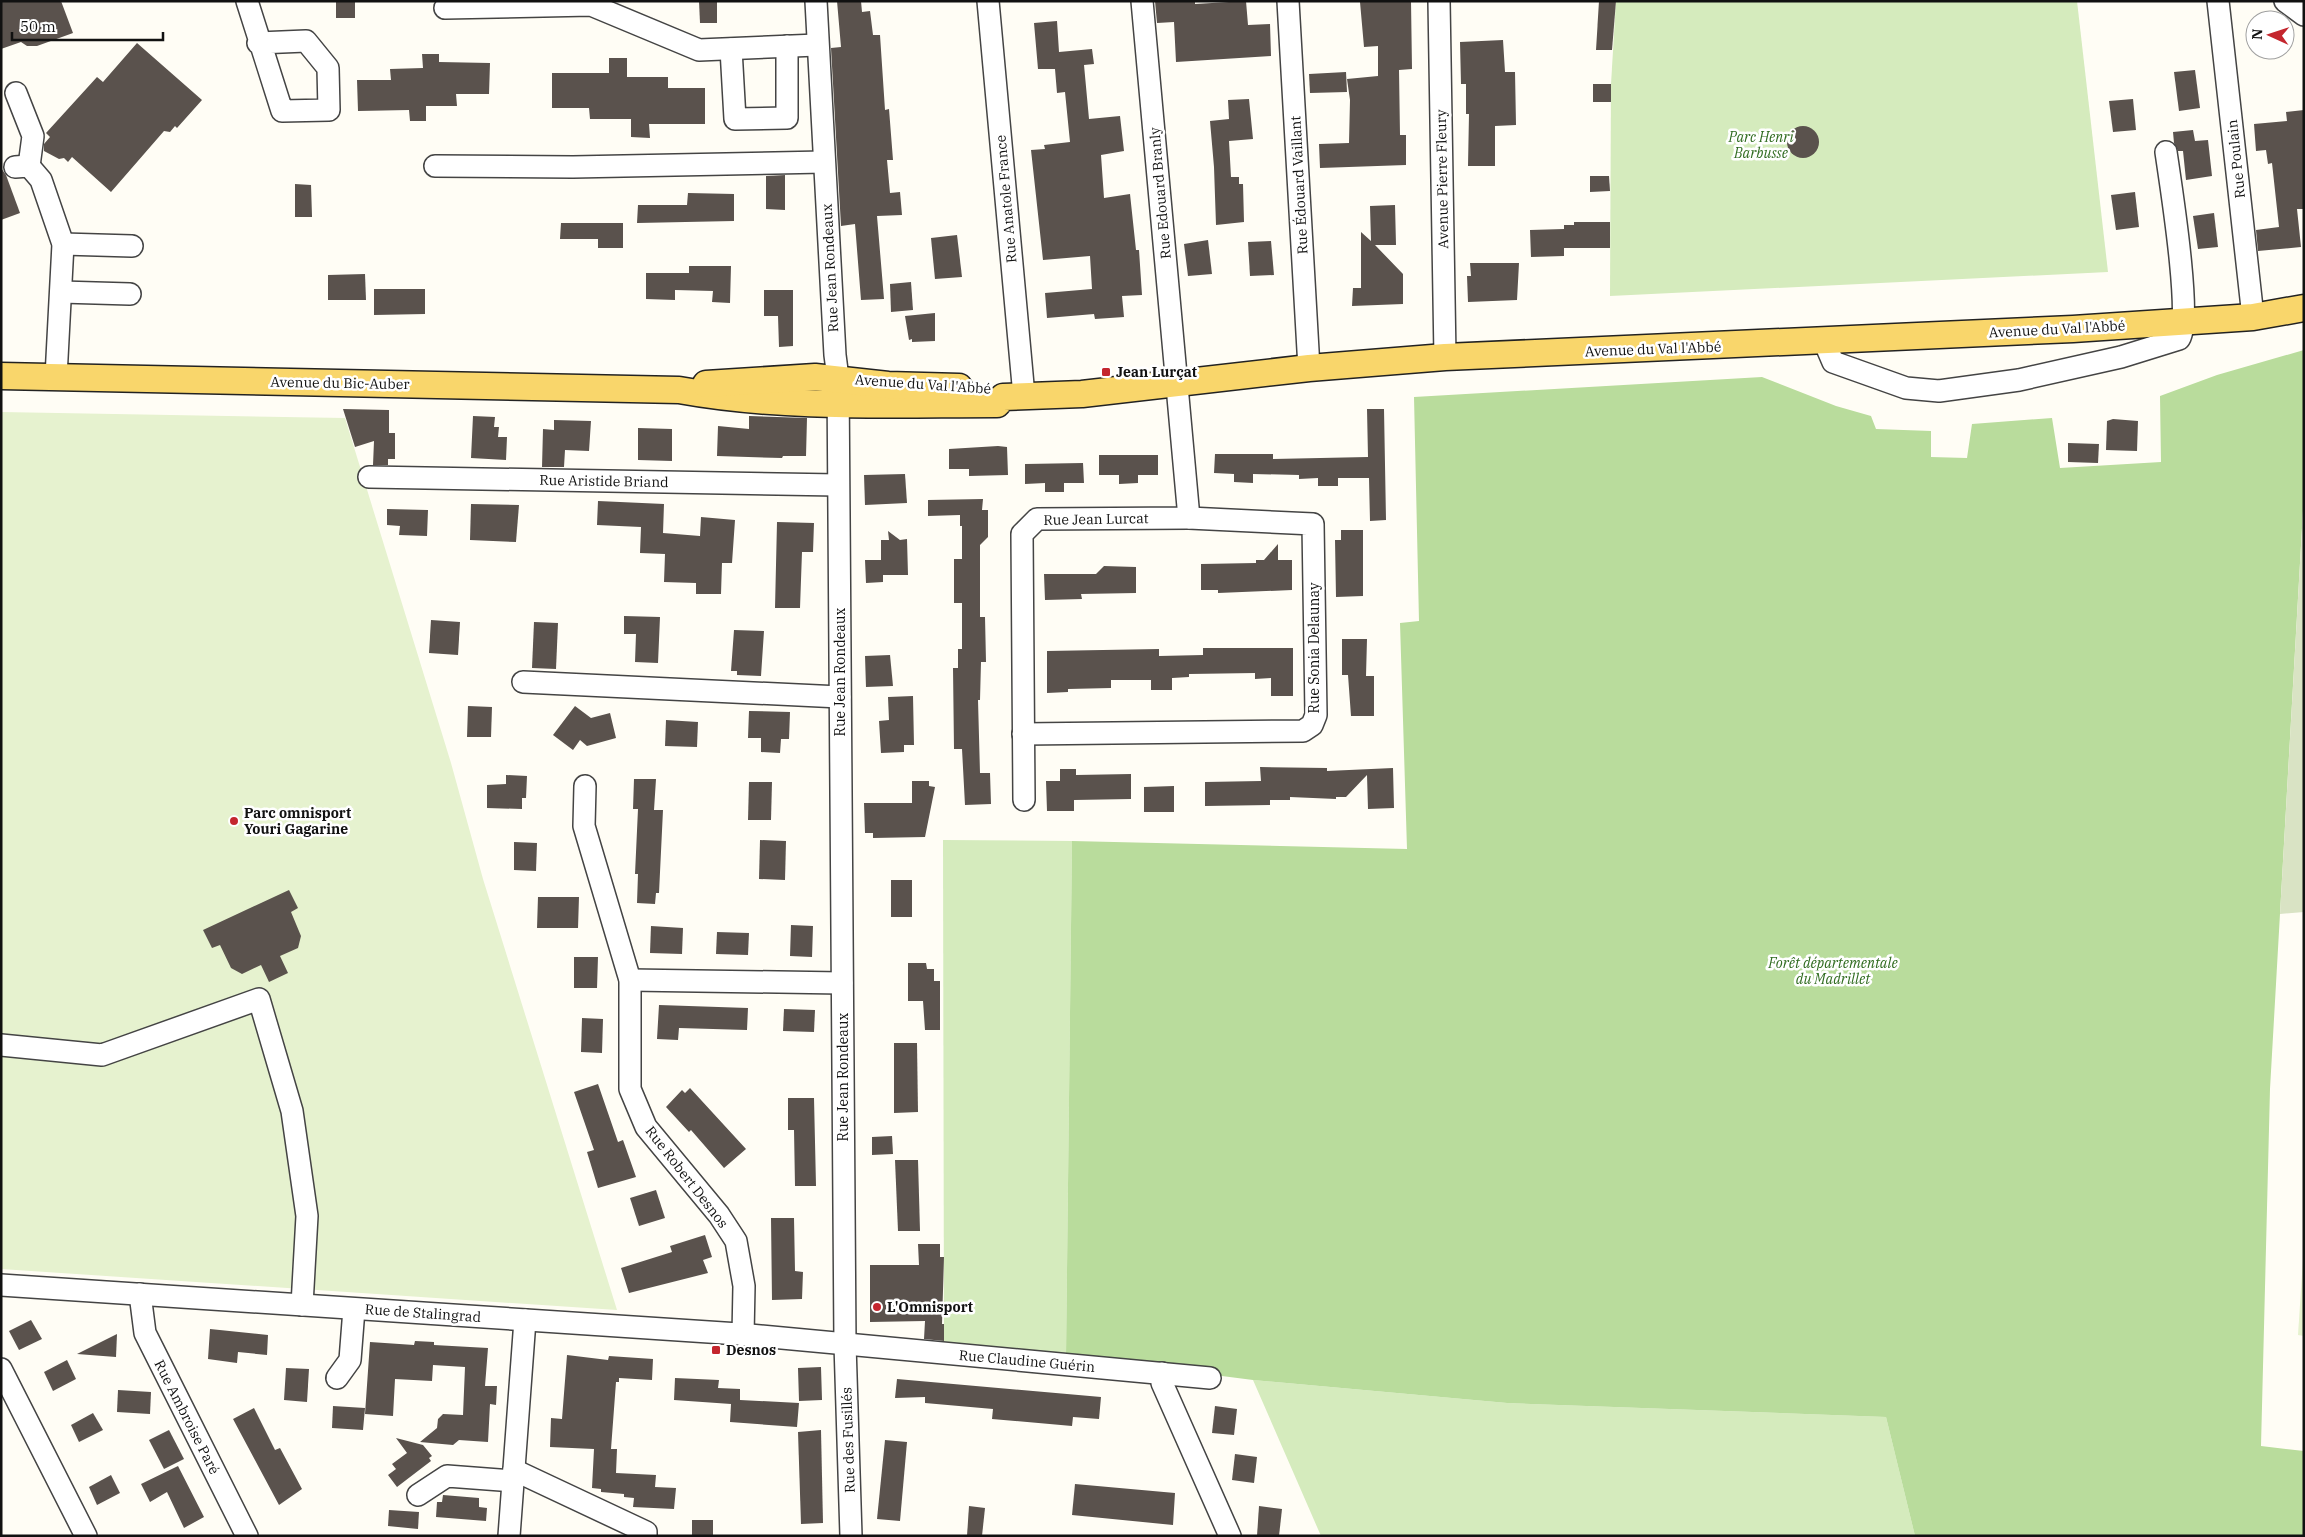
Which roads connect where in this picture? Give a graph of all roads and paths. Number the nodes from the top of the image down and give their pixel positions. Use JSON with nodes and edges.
{"nodes":[{"id":1,"x":246,"y":1,"type":"edge"},
{"id":2,"x":816,"y":1,"type":"edge"},
{"id":3,"x":988,"y":1,"type":"edge"},
{"id":4,"x":1142,"y":1,"type":"edge"},
{"id":5,"x":1288,"y":1,"type":"edge"},
{"id":6,"x":1439,"y":1,"type":"edge"},
{"id":7,"x":2218,"y":1,"type":"edge"},
{"id":8,"x":2285,"y":1,"type":"edge"},
{"id":9,"x":600,"y":5,"type":"edge"},
{"id":10,"x":445,"y":8,"type":"dead end"},
{"id":11,"x":2304,"y":15,"type":"edge"},
{"id":12,"x":258,"y":43,"type":"dead end"},
{"id":13,"x":817,"y":45,"type":"junction"},
{"id":14,"x":787,"y":46,"type":"junction"},
{"id":15,"x":731,"y":48,"type":"junction"},
{"id":16,"x":16,"y":93,"type":"dead end"},
{"id":17,"x":2166,"y":152,"type":"dead end"},
{"id":18,"x":824,"y":162,"type":"junction"},
{"id":19,"x":435,"y":166,"type":"dead end"},
{"id":20,"x":63,"y":244,"type":"junction"},
{"id":21,"x":132,"y":246,"type":"dead end"},
{"id":22,"x":61,"y":292,"type":"junction"},
{"id":23,"x":130,"y":294,"type":"dead end"},
{"id":24,"x":2304,"y":308,"type":"edge"},
{"id":25,"x":2253,"y":317,"type":"junction"},
{"id":26,"x":2184,"y":321,"type":"junction"},
{"id":27,"x":1824,"y":341,"type":"junction"},
{"id":28,"x":1445,"y":357,"type":"junction"},
{"id":29,"x":1309,"y":368,"type":"junction"},
{"id":30,"x":1,"y":376,"type":"edge"},
{"id":31,"x":56,"y":377,"type":"junction"},
{"id":32,"x":838,"y":378,"type":"junction"},
{"id":33,"x":1177,"y":384,"type":"junction"},
{"id":34,"x":679,"y":390,"type":"junction"},
{"id":35,"x":1013,"y":397,"type":"junction"},
{"id":36,"x":838,"y":405,"type":"junction"},
{"id":37,"x":370,"y":476,"type":"dead end"},
{"id":38,"x":838,"y":485,"type":"junction"},
{"id":39,"x":1189,"y":518,"type":"junction"},
{"id":40,"x":523,"y":682,"type":"dead end"},
{"id":41,"x":840,"y":697,"type":"junction"},
{"id":42,"x":1023,"y":734,"type":"junction"},
{"id":43,"x":585,"y":786,"type":"dead end"},
{"id":44,"x":1024,"y":800,"type":"dead end"},
{"id":45,"x":630,"y":980,"type":"junction"},
{"id":46,"x":842,"y":983,"type":"junction"},
{"id":47,"x":1,"y":1045,"type":"edge"},
{"id":48,"x":1,"y":1285,"type":"edge"},
{"id":49,"x":140,"y":1294,"type":"junction"},
{"id":50,"x":302,"y":1305,"type":"junction"},
{"id":51,"x":354,"y":1309,"type":"junction"},
{"id":52,"x":524,"y":1320,"type":"junction"},
{"id":53,"x":743,"y":1335,"type":"junction"},
{"id":54,"x":845,"y":1344,"type":"junction"},
{"id":55,"x":1,"y":1369,"type":"edge"},
{"id":56,"x":1162,"y":1373,"type":"junction"},
{"id":57,"x":337,"y":1378,"type":"dead end"},
{"id":58,"x":1210,"y":1378,"type":"dead end"},
{"id":59,"x":513,"y":1475,"type":"junction"},
{"id":60,"x":418,"y":1495,"type":"dead end"},
{"id":61,"x":86,"y":1536,"type":"edge"},
{"id":62,"x":247,"y":1536,"type":"edge"},
{"id":63,"x":509,"y":1536,"type":"edge"},
{"id":64,"x":646,"y":1536,"type":"edge"},
{"id":65,"x":851,"y":1536,"type":"edge"},
{"id":66,"x":1230,"y":1536,"type":"edge"}],
"edges":[{"from":1,"to":12,"type":"street"},
{"from":2,"to":13,"type":"street","name":"Rue Jean Rondeaux"},
{"from":3,"to":35,"type":"street","name":"Rue Anatole France"},
{"from":4,"to":33,"type":"street","name":"Rue Edouard Branly"},
{"from":5,"to":29,"type":"street","name":"Rue Édouard Vaillant"},
{"from":6,"to":28,"type":"street","name":"Avenue Pierre Fleury"},
{"from":7,"to":25,"type":"street","name":"Rue Poulain"},
{"from":8,"to":11,"type":"street"},
{"from":9,"to":10,"type":"street"},
{"from":9,"to":15,"type":"street"},
{"from":13,"to":14,"type":"street"},
{"from":13,"to":18,"type":"street","name":"Rue Jean Rondeaux"},
{"from":14,"to":15,"type":"street"},
{"from":14,"to":15,"type":"street"},
{"from":16,"to":20,"type":"street"},
{"from":17,"to":26,"type":"street"},
{"from":18,"to":19,"type":"street"},
{"from":18,"to":32,"type":"street","name":"Rue Jean Rondeaux"},
{"from":20,"to":21,"type":"street"},
{"from":20,"to":22,"type":"street"},
{"from":22,"to":23,"type":"street"},
{"from":22,"to":31,"type":"street"},
{"from":24,"to":25,"type":"main road","name":"Avenue du Val l'Abbé"},
{"from":25,"to":26,"type":"main road","name":"Avenue du Val l'Abbé"},
{"from":26,"to":27,"type":"main road","name":"Avenue du Val l'Abbé"},
{"from":26,"to":27,"type":"street"},
{"from":27,"to":28,"type":"main road","name":"Avenue du Val l'Abbé"},
{"from":28,"to":29,"type":"main road","name":"Avenue du Val l'Abbé"},
{"from":29,"to":33,"type":"main road","name":"Avenue du Val l'Abbé"},
{"from":30,"to":31,"type":"main road","name":"Avenue du Bic-Auber"},
{"from":31,"to":34,"type":"main road","name":"Avenue du Bic-Auber"},
{"from":32,"to":34,"type":"main road","name":"Avenue du Bic-Auber"},
{"from":32,"to":35,"type":"main road","name":"Avenue du Val l'Abbé"},
{"from":32,"to":36,"type":"street","name":"Rue Jean Rondeaux"},
{"from":33,"to":35,"type":"main road","name":"Avenue du Val l'Abbé"},
{"from":33,"to":39,"type":"street"},
{"from":34,"to":36,"type":"main road","name":"Avenue du Bic-Auber"},
{"from":35,"to":36,"type":"main road","name":"Avenue du Val l'Abbé"},
{"from":36,"to":38,"type":"street","name":"Rue Jean Rondeaux"},
{"from":37,"to":38,"type":"street","name":"Rue Aristide Briand"},
{"from":38,"to":41,"type":"street","name":"Rue Jean Rondeaux"},
{"from":39,"to":42,"type":"street","name":"Rue Jean Lurcat"},
{"from":39,"to":42,"type":"street","name":"Rue Sonia Delaunay"},
{"from":40,"to":41,"type":"street"},
{"from":41,"to":46,"type":"street","name":"Rue Jean Rondeaux"},
{"from":42,"to":44,"type":"street","name":"Rue Jean Lurcat"},
{"from":43,"to":45,"type":"street","name":"Rue Robert Desnos"},
{"from":45,"to":46,"type":"street"},
{"from":45,"to":53,"type":"street","name":"Rue Robert Desnos"},
{"from":46,"to":54,"type":"street","name":"Rue Jean Rondeaux"},
{"from":47,"to":50,"type":"street"},
{"from":48,"to":49,"type":"street","name":"Rue de Stalingrad"},
{"from":49,"to":50,"type":"street","name":"Rue de Stalingrad"},
{"from":49,"to":62,"type":"street","name":"Rue Ambroise Paré"},
{"from":50,"to":51,"type":"street","name":"Rue de Stalingrad"},
{"from":51,"to":52,"type":"street","name":"Rue de Stalingrad"},
{"from":51,"to":57,"type":"street"},
{"from":52,"to":53,"type":"street","name":"Rue de Stalingrad"},
{"from":52,"to":59,"type":"street"},
{"from":53,"to":54,"type":"street","name":"Rue de Stalingrad"},
{"from":54,"to":56,"type":"street","name":"Rue Claudine Guérin"},
{"from":54,"to":65,"type":"street","name":"Rue des Fusillés"},
{"from":55,"to":61,"type":"street"},
{"from":56,"to":58,"type":"street","name":"Rue Claudine Guérin"},
{"from":56,"to":66,"type":"street"},
{"from":59,"to":60,"type":"street"},
{"from":59,"to":63,"type":"street"},
{"from":59,"to":64,"type":"street"}]}
